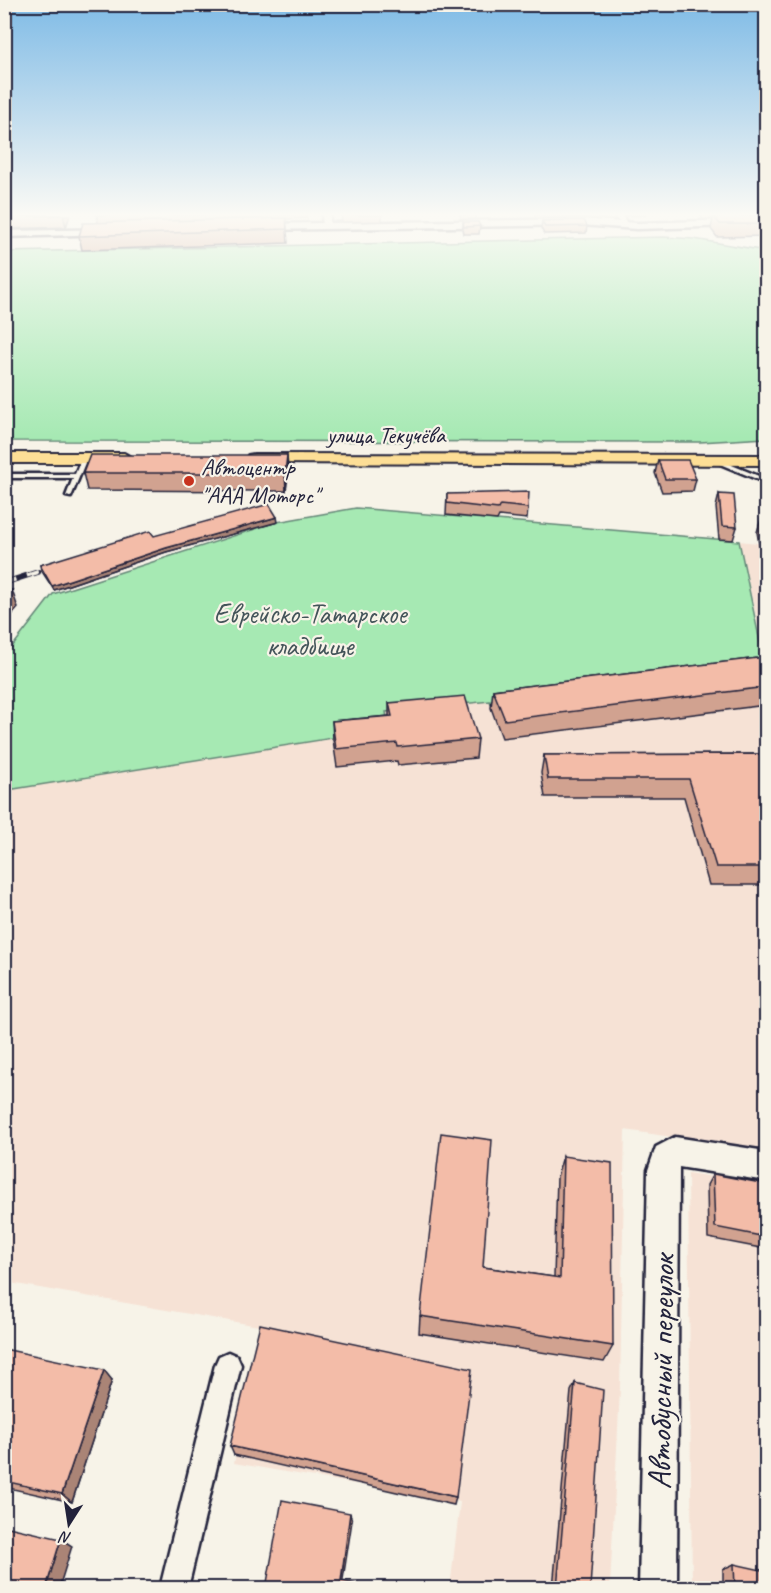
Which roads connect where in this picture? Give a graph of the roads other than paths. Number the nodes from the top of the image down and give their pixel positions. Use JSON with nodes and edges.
{"nodes":[{"id":1,"x":4,"y":458,"type":"edge"},
{"id":2,"x":84,"y":458,"type":"junction"},
{"id":3,"x":143,"y":458,"type":"edge"},
{"id":4,"x":238,"y":459,"type":"edge"},
{"id":5,"x":714,"y":459,"type":"junction"},
{"id":6,"x":766,"y":460,"type":"edge"},
{"id":7,"x":4,"y":476,"type":"edge"},
{"id":8,"x":77,"y":476,"type":"junction"},
{"id":9,"x":766,"y":481,"type":"edge"},
{"id":10,"x":69,"y":496,"type":"dead end"},
{"id":11,"x":766,"y":1166,"type":"edge"},
{"id":12,"x":228,"y":1365,"type":"dead end"},
{"id":13,"x":174,"y":1588,"type":"edge"},
{"id":14,"x":658,"y":1588,"type":"edge"}],
"edges":[{"from":1,"to":2,"type":"main road"},
{"from":2,"to":3,"type":"main road"},
{"from":2,"to":8,"type":"lane"},
{"from":4,"to":5,"type":"main road","name":"улица Текучёва"},
{"from":5,"to":6,"type":"main road","name":"улица Текучёва"},
{"from":5,"to":9,"type":"lane"},
{"from":7,"to":8,"type":"lane"},
{"from":8,"to":10,"type":"lane"},
{"from":11,"to":14,"type":"main road","name":"Автобусный переулок"},
{"from":12,"to":13,"type":"street"}]}
